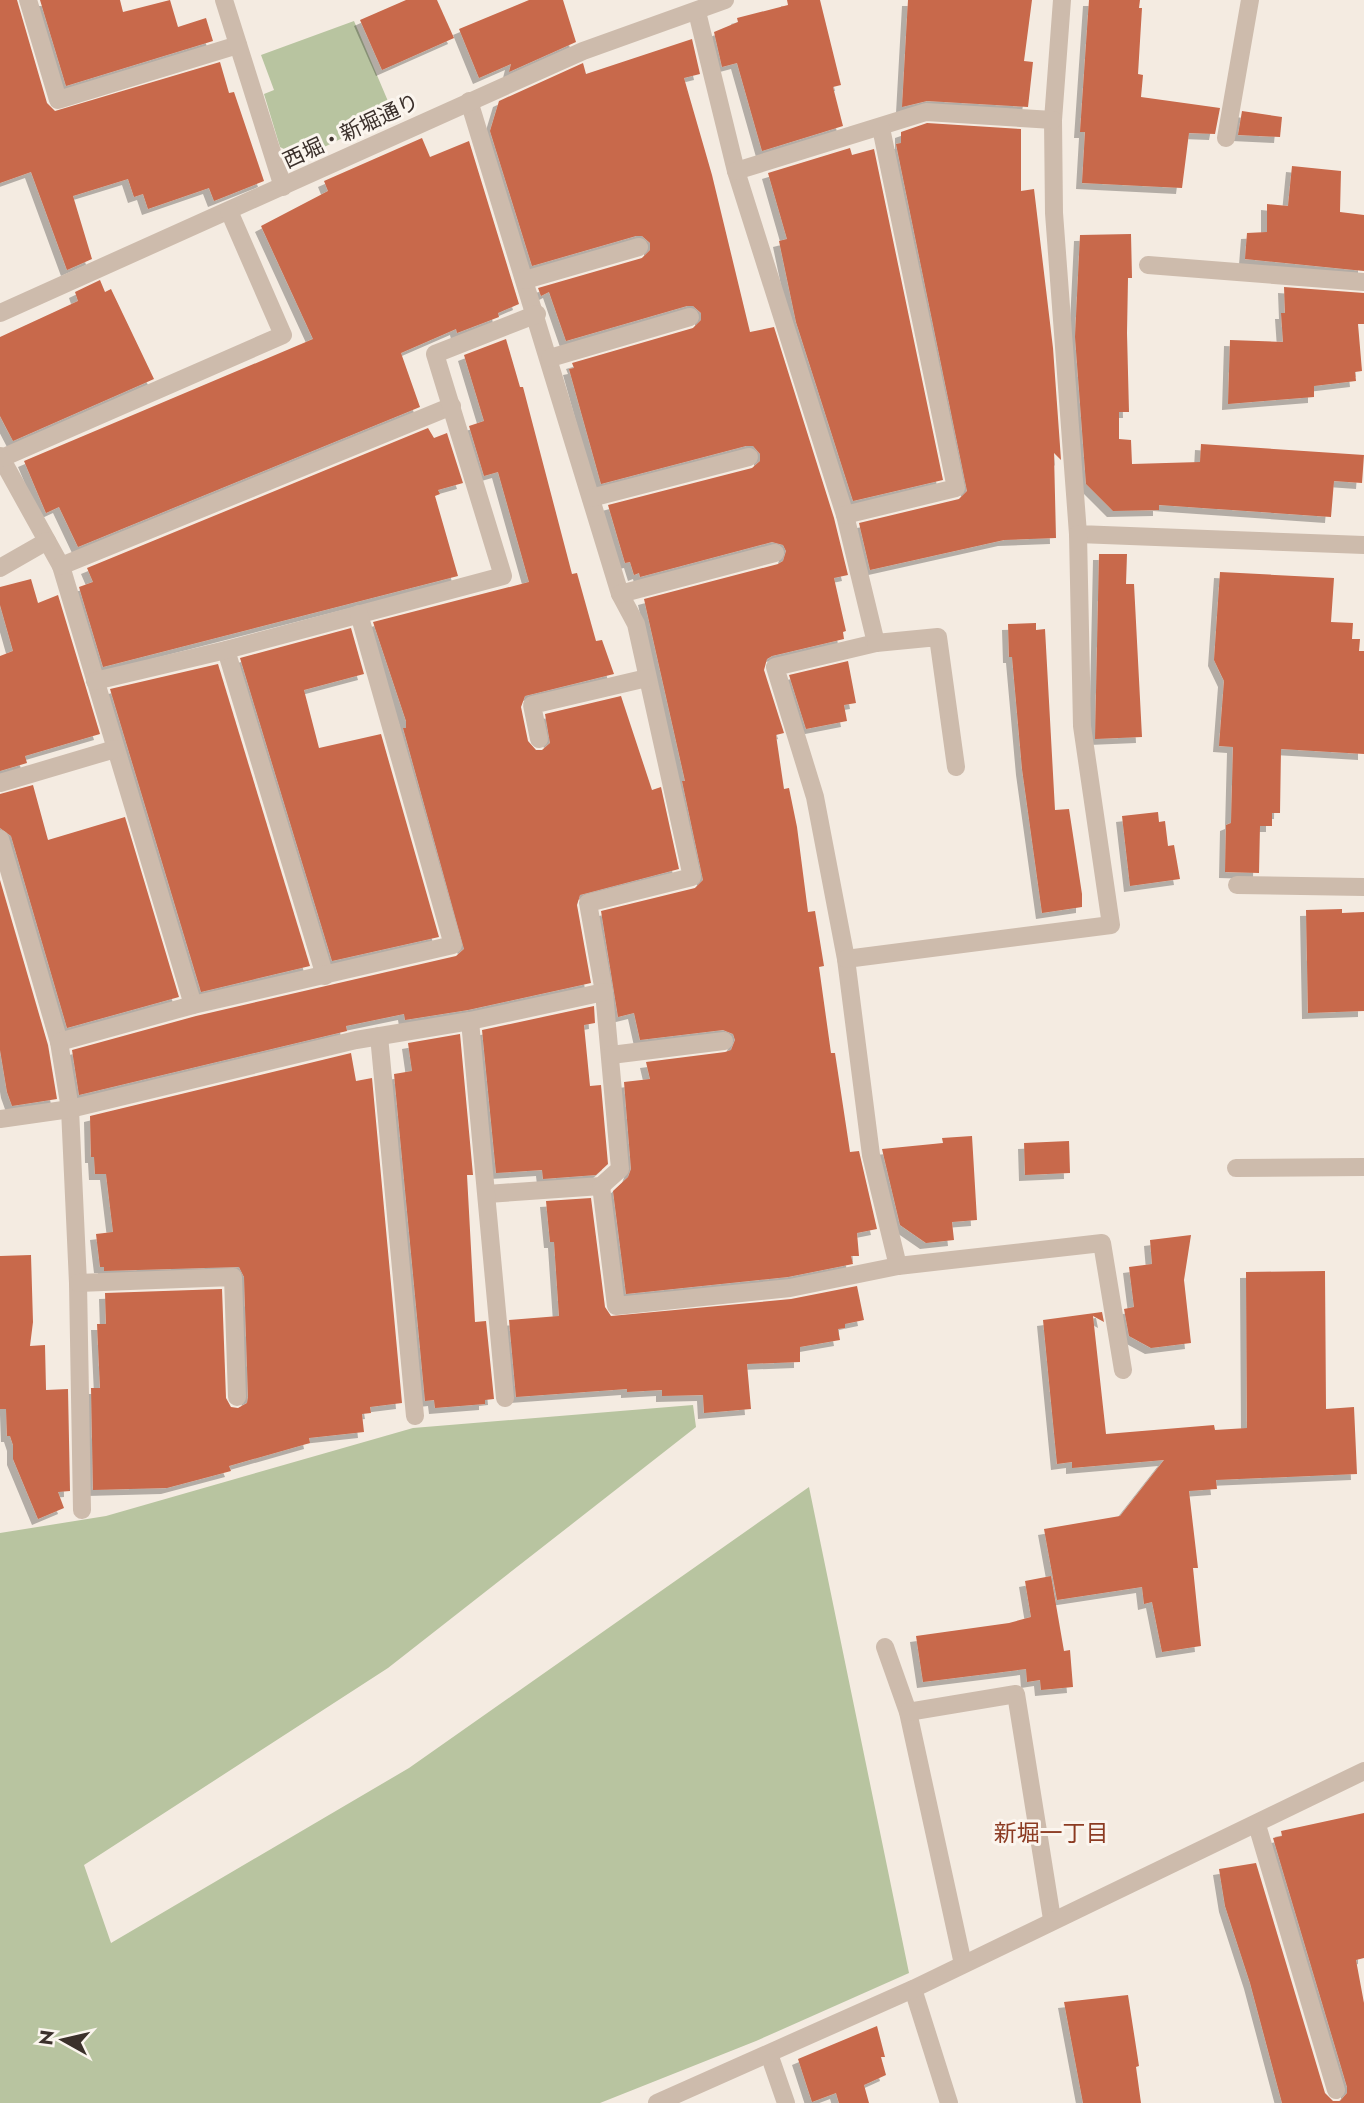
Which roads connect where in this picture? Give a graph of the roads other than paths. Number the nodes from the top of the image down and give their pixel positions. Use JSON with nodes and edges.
{"nodes":[{"id":1,"x":29,"y":0,"type":"edge"},
{"id":2,"x":224,"y":0,"type":"edge"},
{"id":3,"x":725,"y":0,"type":"edge"},
{"id":4,"x":1062,"y":0,"type":"edge"},
{"id":5,"x":1251,"y":0,"type":"edge"},
{"id":6,"x":696,"y":12,"type":"junction"},
{"id":7,"x":237,"y":44,"type":"junction"},
{"id":8,"x":469,"y":101,"type":"junction"},
{"id":9,"x":1053,"y":120,"type":"junction"},
{"id":10,"x":881,"y":128,"type":"junction"},
{"id":11,"x":1226,"y":138,"type":"dead end"},
{"id":12,"x":736,"y":171,"type":"junction"},
{"id":13,"x":283,"y":187,"type":"junction"},
{"id":14,"x":229,"y":211,"type":"junction"},
{"id":15,"x":639,"y":247,"type":"dead end"},
{"id":16,"x":1148,"y":265,"type":"dead end"},
{"id":17,"x":525,"y":280,"type":"junction"},
{"id":18,"x":1364,"y":282,"type":"edge"},
{"id":19,"x":0,"y":313,"type":"edge"},
{"id":20,"x":537,"y":314,"type":"junction"},
{"id":21,"x":691,"y":317,"type":"dead end"},
{"id":22,"x":550,"y":358,"type":"junction"},
{"id":23,"x":452,"y":406,"type":"junction"},
{"id":24,"x":1,"y":457,"type":"edge"},
{"id":25,"x":748,"y":457,"type":"dead end"},
{"id":26,"x":591,"y":498,"type":"junction"},
{"id":27,"x":845,"y":515,"type":"junction"},
{"id":28,"x":1078,"y":534,"type":"junction"},
{"id":29,"x":47,"y":541,"type":"junction"},
{"id":30,"x":1364,"y":545,"type":"edge"},
{"id":31,"x":775,"y":553,"type":"dead end"},
{"id":32,"x":61,"y":566,"type":"junction"},
{"id":33,"x":0,"y":568,"type":"edge"},
{"id":34,"x":620,"y":594,"type":"junction"},
{"id":35,"x":359,"y":614,"type":"junction"},
{"id":36,"x":876,"y":643,"type":"junction"},
{"id":37,"x":226,"y":650,"type":"junction"},
{"id":38,"x":647,"y":678,"type":"junction"},
{"id":39,"x":95,"y":681,"type":"junction"},
{"id":40,"x":539,"y":739,"type":"dead end"},
{"id":41,"x":115,"y":749,"type":"junction"},
{"id":42,"x":956,"y":767,"type":"dead end"},
{"id":43,"x":0,"y":783,"type":"edge"},
{"id":44,"x":0,"y":839,"type":"edge"},
{"id":45,"x":1237,"y":885,"type":"dead end"},
{"id":46,"x":1364,"y":887,"type":"edge"},
{"id":47,"x":846,"y":959,"type":"junction"},
{"id":48,"x":325,"y":976,"type":"junction"},
{"id":49,"x":604,"y":992,"type":"junction"},
{"id":50,"x":193,"y":1005,"type":"junction"},
{"id":51,"x":470,"y":1021,"type":"junction"},
{"id":52,"x":379,"y":1036,"type":"junction"},
{"id":53,"x":724,"y":1041,"type":"dead end"},
{"id":54,"x":59,"y":1042,"type":"junction"},
{"id":55,"x":611,"y":1055,"type":"junction"},
{"id":56,"x":70,"y":1109,"type":"junction"},
{"id":57,"x":0,"y":1119,"type":"edge"},
{"id":58,"x":1364,"y":1167,"type":"edge"},
{"id":59,"x":1236,"y":1168,"type":"dead end"},
{"id":60,"x":601,"y":1186,"type":"junction"},
{"id":61,"x":487,"y":1194,"type":"junction"},
{"id":62,"x":898,"y":1266,"type":"junction"},
{"id":63,"x":78,"y":1283,"type":"junction"},
{"id":64,"x":1123,"y":1370,"type":"dead end"},
{"id":65,"x":237,"y":1397,"type":"dead end"},
{"id":66,"x":505,"y":1398,"type":"dead end"},
{"id":67,"x":415,"y":1416,"type":"dead end"},
{"id":68,"x":82,"y":1510,"type":"dead end"},
{"id":69,"x":885,"y":1647,"type":"dead end"},
{"id":70,"x":908,"y":1713,"type":"junction"},
{"id":71,"x":1364,"y":1771,"type":"edge"},
{"id":72,"x":1257,"y":1825,"type":"junction"},
{"id":73,"x":1052,"y":1919,"type":"junction"},
{"id":74,"x":963,"y":1964,"type":"junction"},
{"id":75,"x":913,"y":1989,"type":"junction"},
{"id":76,"x":769,"y":2054,"type":"junction"},
{"id":77,"x":1336,"y":2090,"type":"dead end"},
{"id":78,"x":657,"y":2103,"type":"edge"},
{"id":79,"x":786,"y":2103,"type":"edge"},
{"id":80,"x":949,"y":2103,"type":"edge"}],
"edges":[{"from":1,"to":7,"type":"street"},
{"from":2,"to":7,"type":"street"},
{"from":3,"to":6,"type":"street","name":"西堀・新堀通り"},
{"from":4,"to":9,"type":"street"},
{"from":5,"to":11,"type":"street"},
{"from":6,"to":8,"type":"street","name":"西堀・新堀通り"},
{"from":6,"to":12,"type":"street"},
{"from":7,"to":13,"type":"street"},
{"from":8,"to":13,"type":"street","name":"西堀・新堀通り"},
{"from":8,"to":17,"type":"street"},
{"from":9,"to":10,"type":"street"},
{"from":9,"to":28,"type":"street"},
{"from":10,"to":12,"type":"street"},
{"from":10,"to":27,"type":"street"},
{"from":12,"to":27,"type":"street"},
{"from":13,"to":14,"type":"street","name":"西堀・新堀通り"},
{"from":14,"to":19,"type":"street","name":"西堀・新堀通り"},
{"from":14,"to":24,"type":"street"},
{"from":15,"to":17,"type":"street"},
{"from":16,"to":18,"type":"street"},
{"from":17,"to":20,"type":"street"},
{"from":20,"to":22,"type":"street"},
{"from":20,"to":23,"type":"street"},
{"from":21,"to":22,"type":"street"},
{"from":22,"to":26,"type":"street"},
{"from":23,"to":32,"type":"street"},
{"from":23,"to":35,"type":"street"},
{"from":24,"to":29,"type":"street"},
{"from":25,"to":26,"type":"street"},
{"from":26,"to":34,"type":"street"},
{"from":27,"to":36,"type":"street"},
{"from":28,"to":30,"type":"street"},
{"from":28,"to":47,"type":"street"},
{"from":29,"to":32,"type":"street"},
{"from":29,"to":33,"type":"street"},
{"from":31,"to":34,"type":"street"},
{"from":32,"to":39,"type":"street"},
{"from":34,"to":38,"type":"street"},
{"from":35,"to":37,"type":"street"},
{"from":35,"to":48,"type":"street"},
{"from":36,"to":42,"type":"street"},
{"from":36,"to":47,"type":"street"},
{"from":37,"to":39,"type":"street"},
{"from":37,"to":48,"type":"street"},
{"from":38,"to":40,"type":"street"},
{"from":38,"to":49,"type":"street"},
{"from":39,"to":41,"type":"street"},
{"from":41,"to":43,"type":"street"},
{"from":41,"to":50,"type":"street"},
{"from":44,"to":54,"type":"street"},
{"from":45,"to":46,"type":"street"},
{"from":47,"to":62,"type":"street"},
{"from":48,"to":50,"type":"street"},
{"from":49,"to":51,"type":"street"},
{"from":49,"to":55,"type":"street"},
{"from":50,"to":54,"type":"street"},
{"from":51,"to":52,"type":"street"},
{"from":51,"to":61,"type":"street"},
{"from":52,"to":56,"type":"street"},
{"from":52,"to":67,"type":"street"},
{"from":53,"to":55,"type":"street"},
{"from":54,"to":56,"type":"street"},
{"from":55,"to":60,"type":"street"},
{"from":56,"to":57,"type":"street"},
{"from":56,"to":63,"type":"street"},
{"from":58,"to":59,"type":"street"},
{"from":60,"to":61,"type":"street"},
{"from":60,"to":62,"type":"street"},
{"from":61,"to":66,"type":"street"},
{"from":62,"to":64,"type":"street"},
{"from":63,"to":65,"type":"street"},
{"from":63,"to":68,"type":"street"},
{"from":69,"to":70,"type":"street"},
{"from":70,"to":73,"type":"street"},
{"from":70,"to":74,"type":"street"},
{"from":71,"to":72,"type":"street"},
{"from":72,"to":73,"type":"street"},
{"from":72,"to":77,"type":"street"},
{"from":73,"to":74,"type":"street"},
{"from":74,"to":75,"type":"street"},
{"from":75,"to":76,"type":"street"},
{"from":75,"to":80,"type":"street"},
{"from":76,"to":78,"type":"street"},
{"from":76,"to":79,"type":"street"}]}
